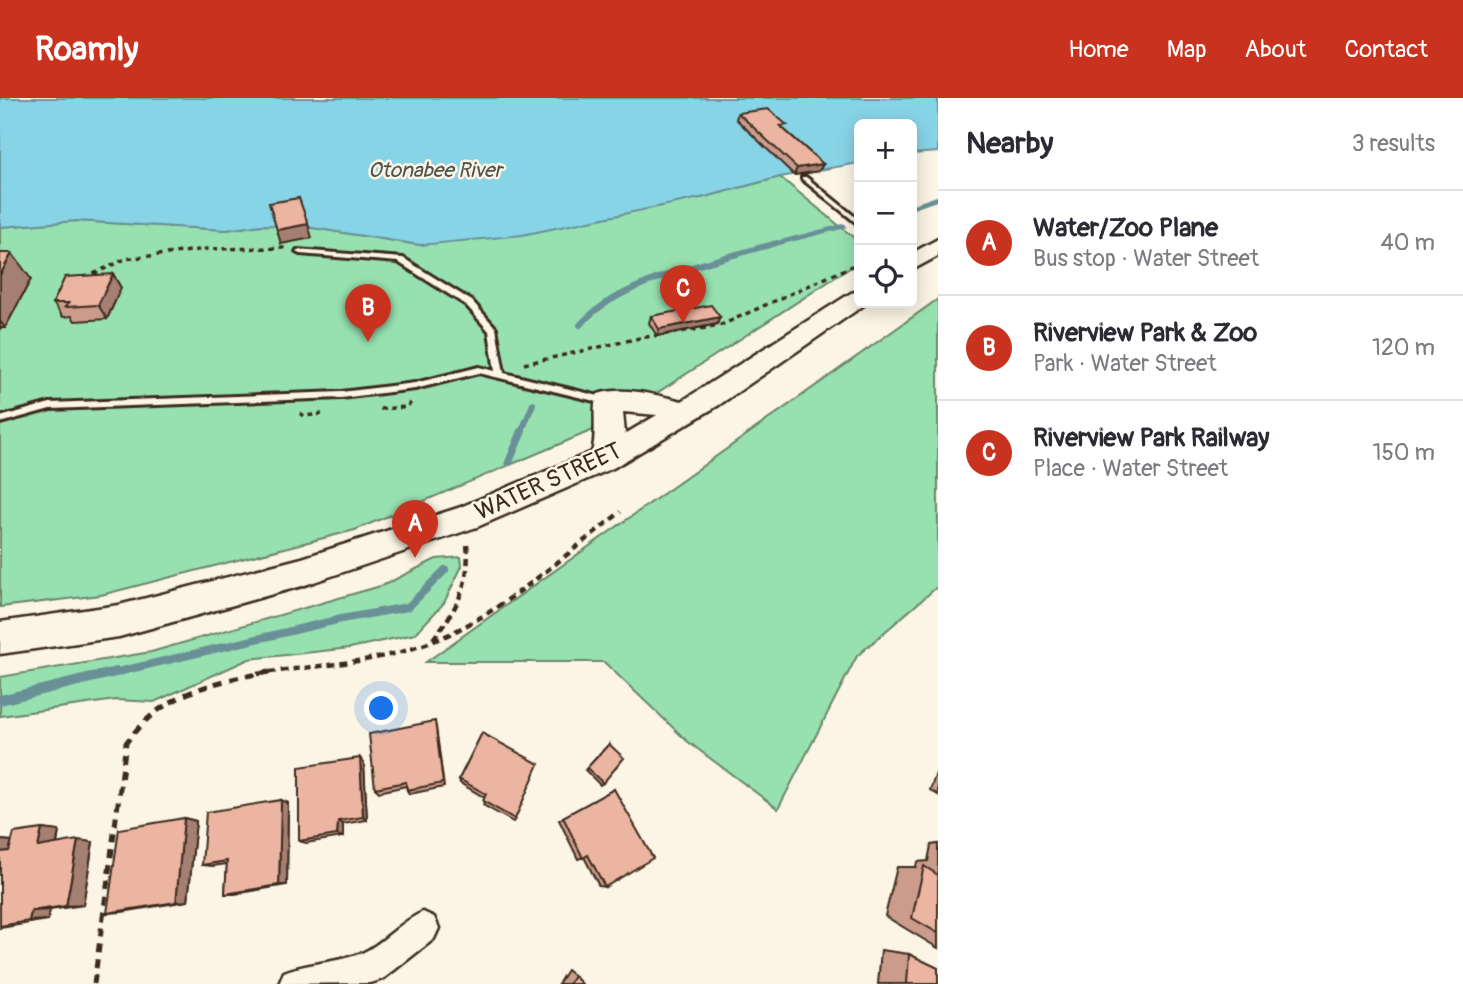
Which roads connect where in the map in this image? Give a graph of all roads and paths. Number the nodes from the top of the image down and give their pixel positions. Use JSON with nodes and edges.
{"nodes":[{"id":1,"x":804,"y":178,"type":"dead end"},
{"id":2,"x":854,"y":219,"type":"edge"},
{"id":3,"x":938,"y":246,"type":"edge"},
{"id":4,"x":300,"y":252,"type":"joint"},
{"id":5,"x":917,"y":258,"type":"edge"},
{"id":6,"x":854,"y":265,"type":"edge"},
{"id":7,"x":75,"y":283,"type":"edge"},
{"id":8,"x":854,"y":301,"type":"edge"},
{"id":9,"x":499,"y":373,"type":"junction"},
{"id":10,"x":607,"y":401,"type":"junction"},
{"id":11,"x":684,"y":412,"type":"junction"},
{"id":12,"x":0,"y":420,"type":"edge"},
{"id":13,"x":603,"y":460,"type":"junction"},
{"id":14,"x":621,"y":512,"type":"dead end"},
{"id":15,"x":467,"y":543,"type":"dead end"},
{"id":16,"x":0,"y":638,"type":"edge"},
{"id":17,"x":430,"y":643,"type":"junction"},
{"id":18,"x":423,"y":928,"type":"dead end"},
{"id":19,"x":94,"y":984,"type":"edge"},
{"id":20,"x":296,"y":984,"type":"edge"}],
"edges":[{"from":1,"to":2,"type":"lane"},
{"from":3,"to":5,"type":"main road"},
{"from":4,"to":7,"type":"path"},
{"from":4,"to":9,"type":"lane"},
{"from":6,"to":9,"type":"path"},
{"from":8,"to":11,"type":"main road","name":"WATER STREET"},
{"from":9,"to":10,"type":"lane"},
{"from":9,"to":12,"type":"lane"},
{"from":10,"to":11,"type":"main road"},
{"from":10,"to":13,"type":"main road"},
{"from":11,"to":13,"type":"main road","name":"WATER STREET"},
{"from":13,"to":16,"type":"main road","name":"WATER STREET"},
{"from":14,"to":17,"type":"path"},
{"from":15,"to":17,"type":"path"},
{"from":17,"to":19,"type":"path"},
{"from":18,"to":20,"type":"street"}]}
